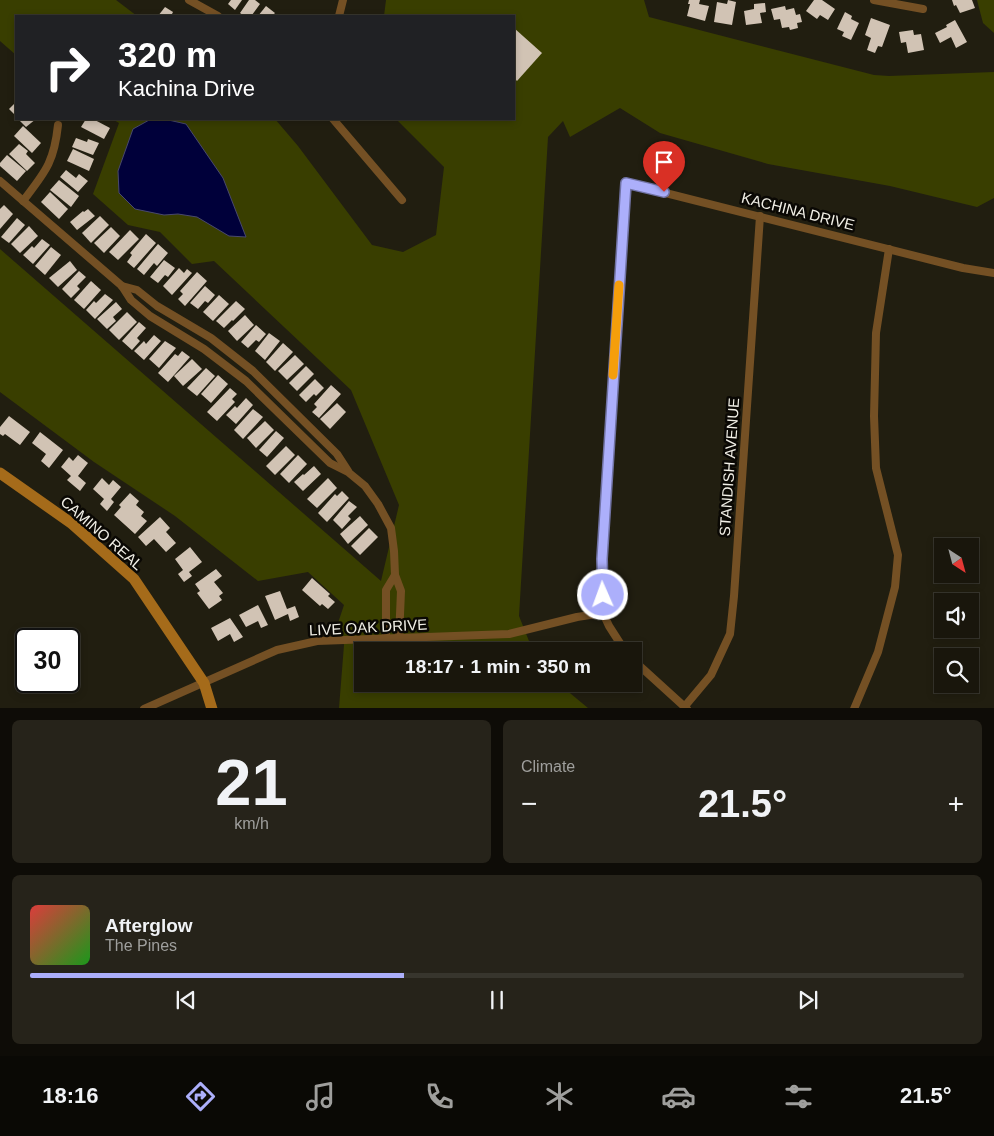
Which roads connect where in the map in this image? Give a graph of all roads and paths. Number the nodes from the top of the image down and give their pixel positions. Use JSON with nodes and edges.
{"nodes":[{"id":1,"x":189,"y":0,"type":"edge"},
{"id":2,"x":343,"y":0,"type":"edge"},
{"id":3,"x":874,"y":0,"type":"edge"},
{"id":4,"x":923,"y":9,"type":"dead end"},
{"id":5,"x":216,"y":15,"type":"edge"},
{"id":6,"x":339,"y":15,"type":"edge"},
{"id":7,"x":334,"y":120,"type":"edge"},
{"id":8,"x":58,"y":125,"type":"dead end"},
{"id":9,"x":0,"y":182,"type":"edge"},
{"id":10,"x":402,"y":200,"type":"dead end"},
{"id":11,"x":23,"y":201,"type":"junction"},
{"id":12,"x":760,"y":216,"type":"junction"},
{"id":13,"x":889,"y":248,"type":"junction"},
{"id":14,"x":994,"y":273,"type":"edge"},
{"id":15,"x":122,"y":286,"type":"junction"},
{"id":16,"x":348,"y":472,"type":"junction"},
{"id":17,"x":0,"y":473,"type":"edge"},
{"id":18,"x":395,"y":575,"type":"junction"},
{"id":19,"x":386,"y":598,"type":"junction"},
{"id":20,"x":401,"y":598,"type":"junction"},
{"id":21,"x":603,"y":613,"type":"junction"},
{"id":22,"x":386,"y":638,"type":"junction"},
{"id":23,"x":399,"y":638,"type":"junction"},
{"id":24,"x":619,"y":642,"type":"edge"},
{"id":25,"x":642,"y":668,"type":"edge"},
{"id":26,"x":204,"y":683,"type":"junction"},
{"id":27,"x":686,"y":707,"type":"edge"},
{"id":28,"x":144,"y":708,"type":"edge"},
{"id":29,"x":212,"y":708,"type":"edge"},
{"id":30,"x":854,"y":708,"type":"edge"}],
"edges":[{"from":1,"to":5,"type":"street"},
{"from":2,"to":6,"type":"street"},
{"from":3,"to":4,"type":"street"},
{"from":7,"to":10,"type":"street"},
{"from":8,"to":11,"type":"street"},
{"from":9,"to":11,"type":"street"},
{"from":11,"to":15,"type":"street"},
{"from":12,"to":13,"type":"street","name":"KACHINA DRIVE"},
{"from":12,"to":21,"type":"street","name":"KACHINA DRIVE"},
{"from":12,"to":27,"type":"street","name":"STANDISH AVENUE"},
{"from":13,"to":14,"type":"street","name":"KACHINA DRIVE"},
{"from":13,"to":30,"type":"street"},
{"from":15,"to":16,"type":"street"},
{"from":15,"to":16,"type":"street"},
{"from":16,"to":18,"type":"street"},
{"from":17,"to":26,"type":"main road","name":"CAMINO REAL"},
{"from":18,"to":19,"type":"street"},
{"from":18,"to":20,"type":"street"},
{"from":19,"to":20,"type":"street"},
{"from":19,"to":22,"type":"street"},
{"from":20,"to":23,"type":"street"},
{"from":21,"to":23,"type":"street","name":"LIVE OAK DRIVE"},
{"from":21,"to":24,"type":"street"},
{"from":22,"to":23,"type":"street","name":"LIVE OAK DRIVE"},
{"from":22,"to":26,"type":"street","name":"LIVE OAK DRIVE"},
{"from":25,"to":27,"type":"street"},
{"from":26,"to":28,"type":"street","name":"LIVE OAK DRIVE"},
{"from":26,"to":29,"type":"main road","name":"CAMINO REAL"}]}
